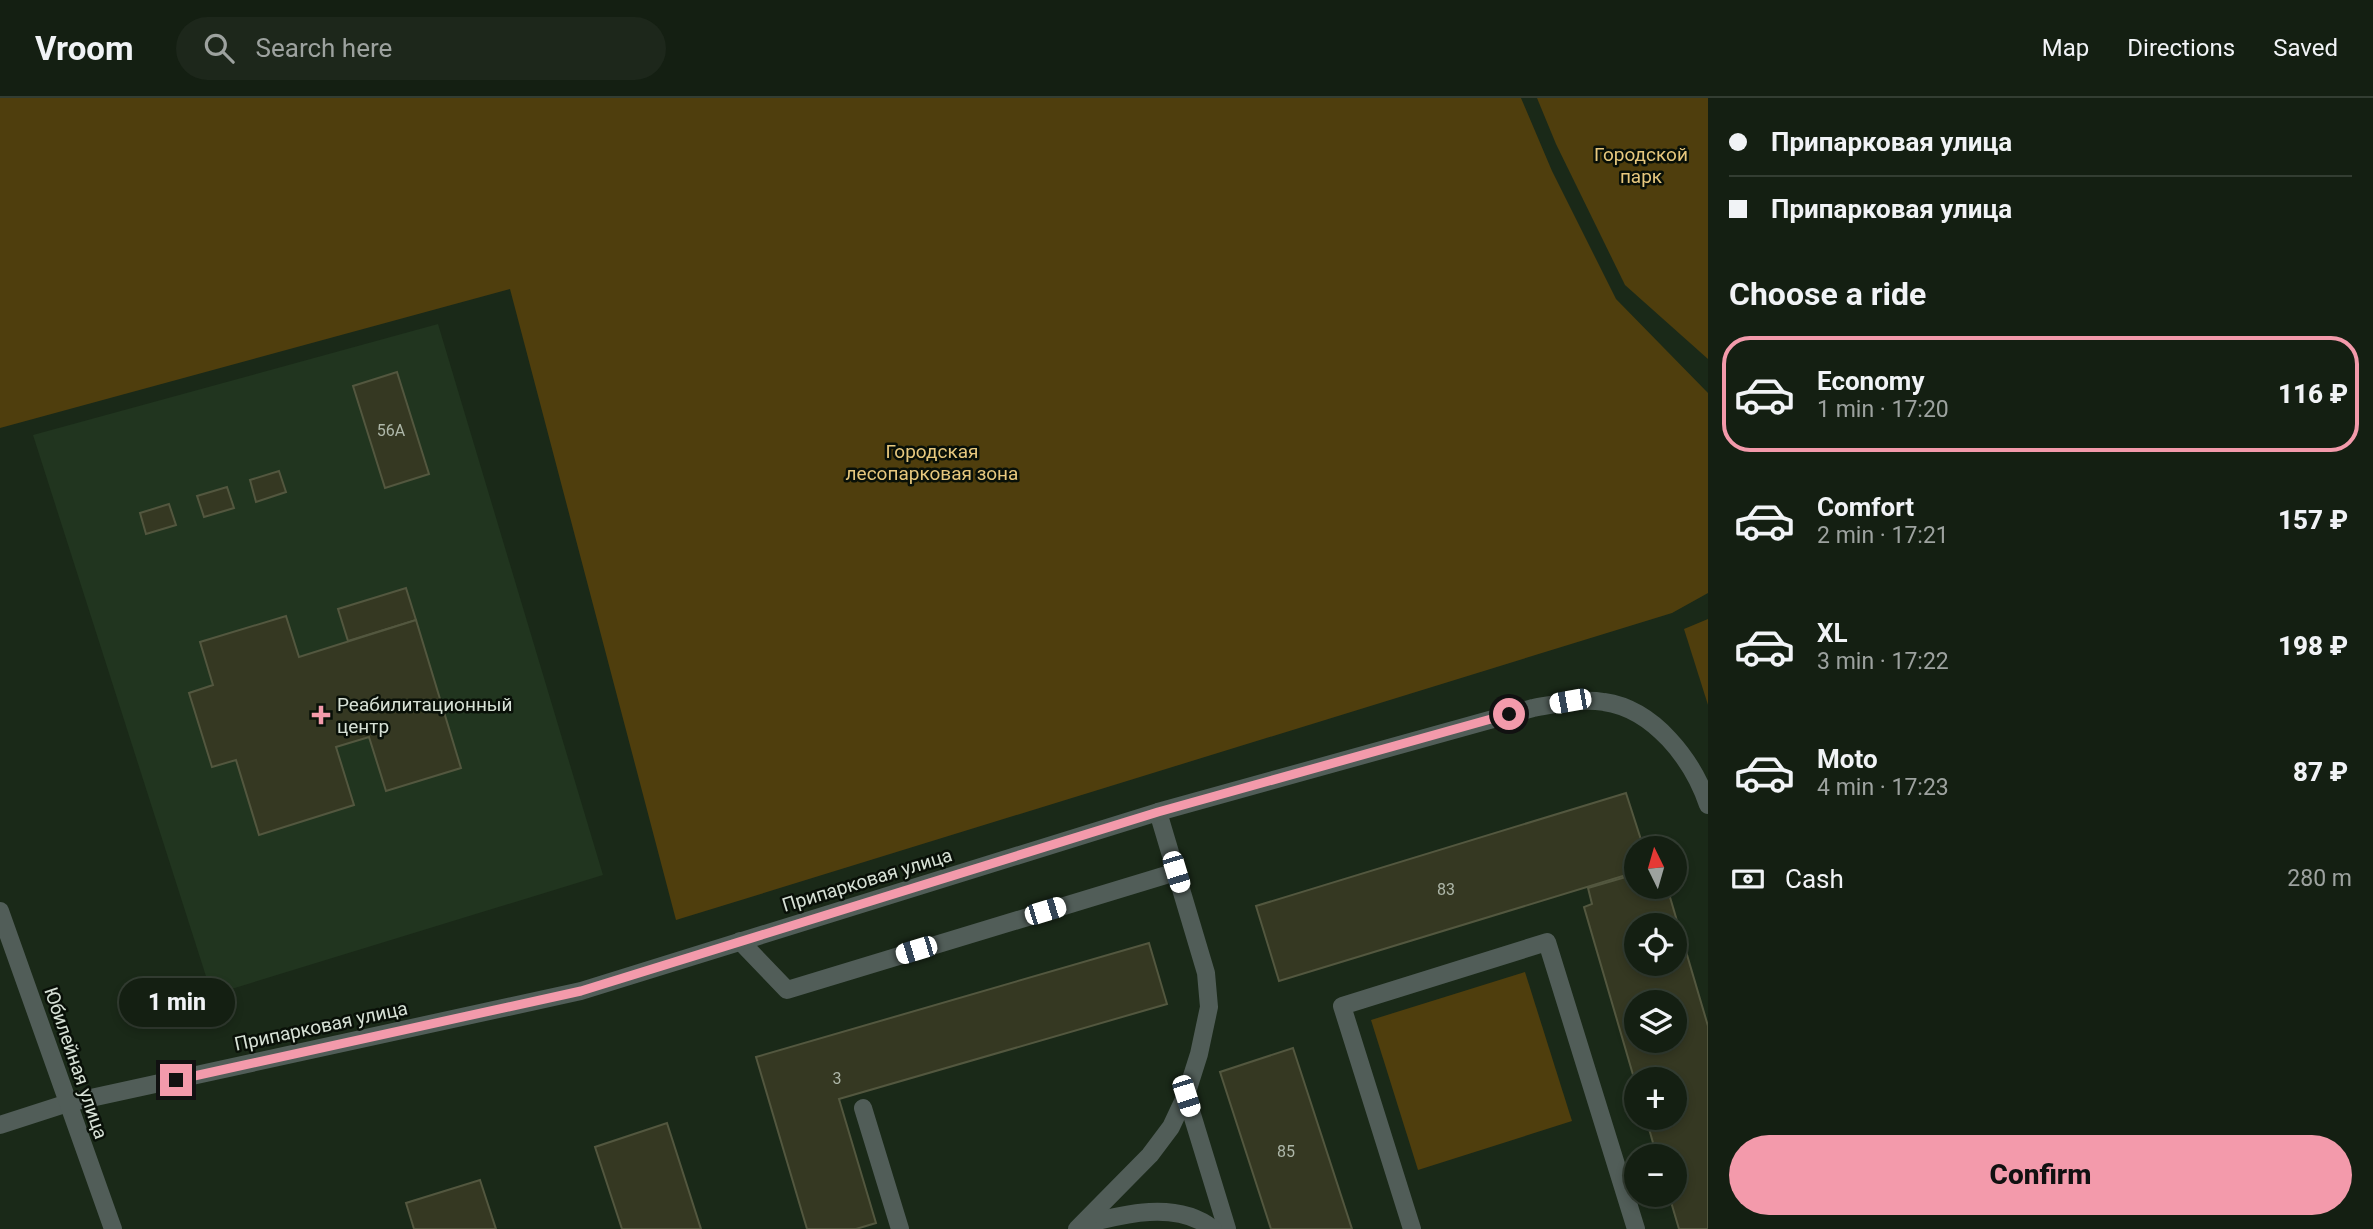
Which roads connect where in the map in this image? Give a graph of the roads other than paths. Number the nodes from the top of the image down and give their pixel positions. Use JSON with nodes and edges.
{"nodes":[{"id":1,"x":1708,"y":805,"type":"edge"},
{"id":2,"x":1158,"y":812,"type":"junction"},
{"id":3,"x":1176,"y":872,"type":"junction"},
{"id":4,"x":0,"y":911,"type":"edge"},
{"id":5,"x":740,"y":941,"type":"junction"},
{"id":6,"x":1186,"y":1096,"type":"junction"},
{"id":7,"x":68,"y":1103,"type":"junction"},
{"id":8,"x":863,"y":1108,"type":"dead end"},
{"id":9,"x":0,"y":1125,"type":"edge"},
{"id":10,"x":1080,"y":1227,"type":"edge"},
{"id":11,"x":113,"y":1229,"type":"edge"},
{"id":12,"x":900,"y":1229,"type":"edge"},
{"id":13,"x":1213,"y":1229,"type":"edge"},
{"id":14,"x":1227,"y":1229,"type":"edge"},
{"id":15,"x":1412,"y":1229,"type":"edge"},
{"id":16,"x":1636,"y":1229,"type":"edge"}],
"edges":[{"from":1,"to":2,"type":"street","name":"Припарковая улица"},
{"from":2,"to":3,"type":"street"},
{"from":2,"to":5,"type":"street","name":"Припарковая улица"},
{"from":3,"to":5,"type":"street"},
{"from":3,"to":6,"type":"street"},
{"from":4,"to":7,"type":"street","name":"Юбилейная улица"},
{"from":5,"to":7,"type":"street","name":"Припарковая улица"},
{"from":6,"to":10,"type":"street"},
{"from":6,"to":14,"type":"street"},
{"from":7,"to":9,"type":"street","name":"Припарковая улица"},
{"from":7,"to":11,"type":"street","name":"Юбилейная улица"},
{"from":8,"to":12,"type":"street"},
{"from":10,"to":13,"type":"street"},
{"from":15,"to":16,"type":"street"}]}
